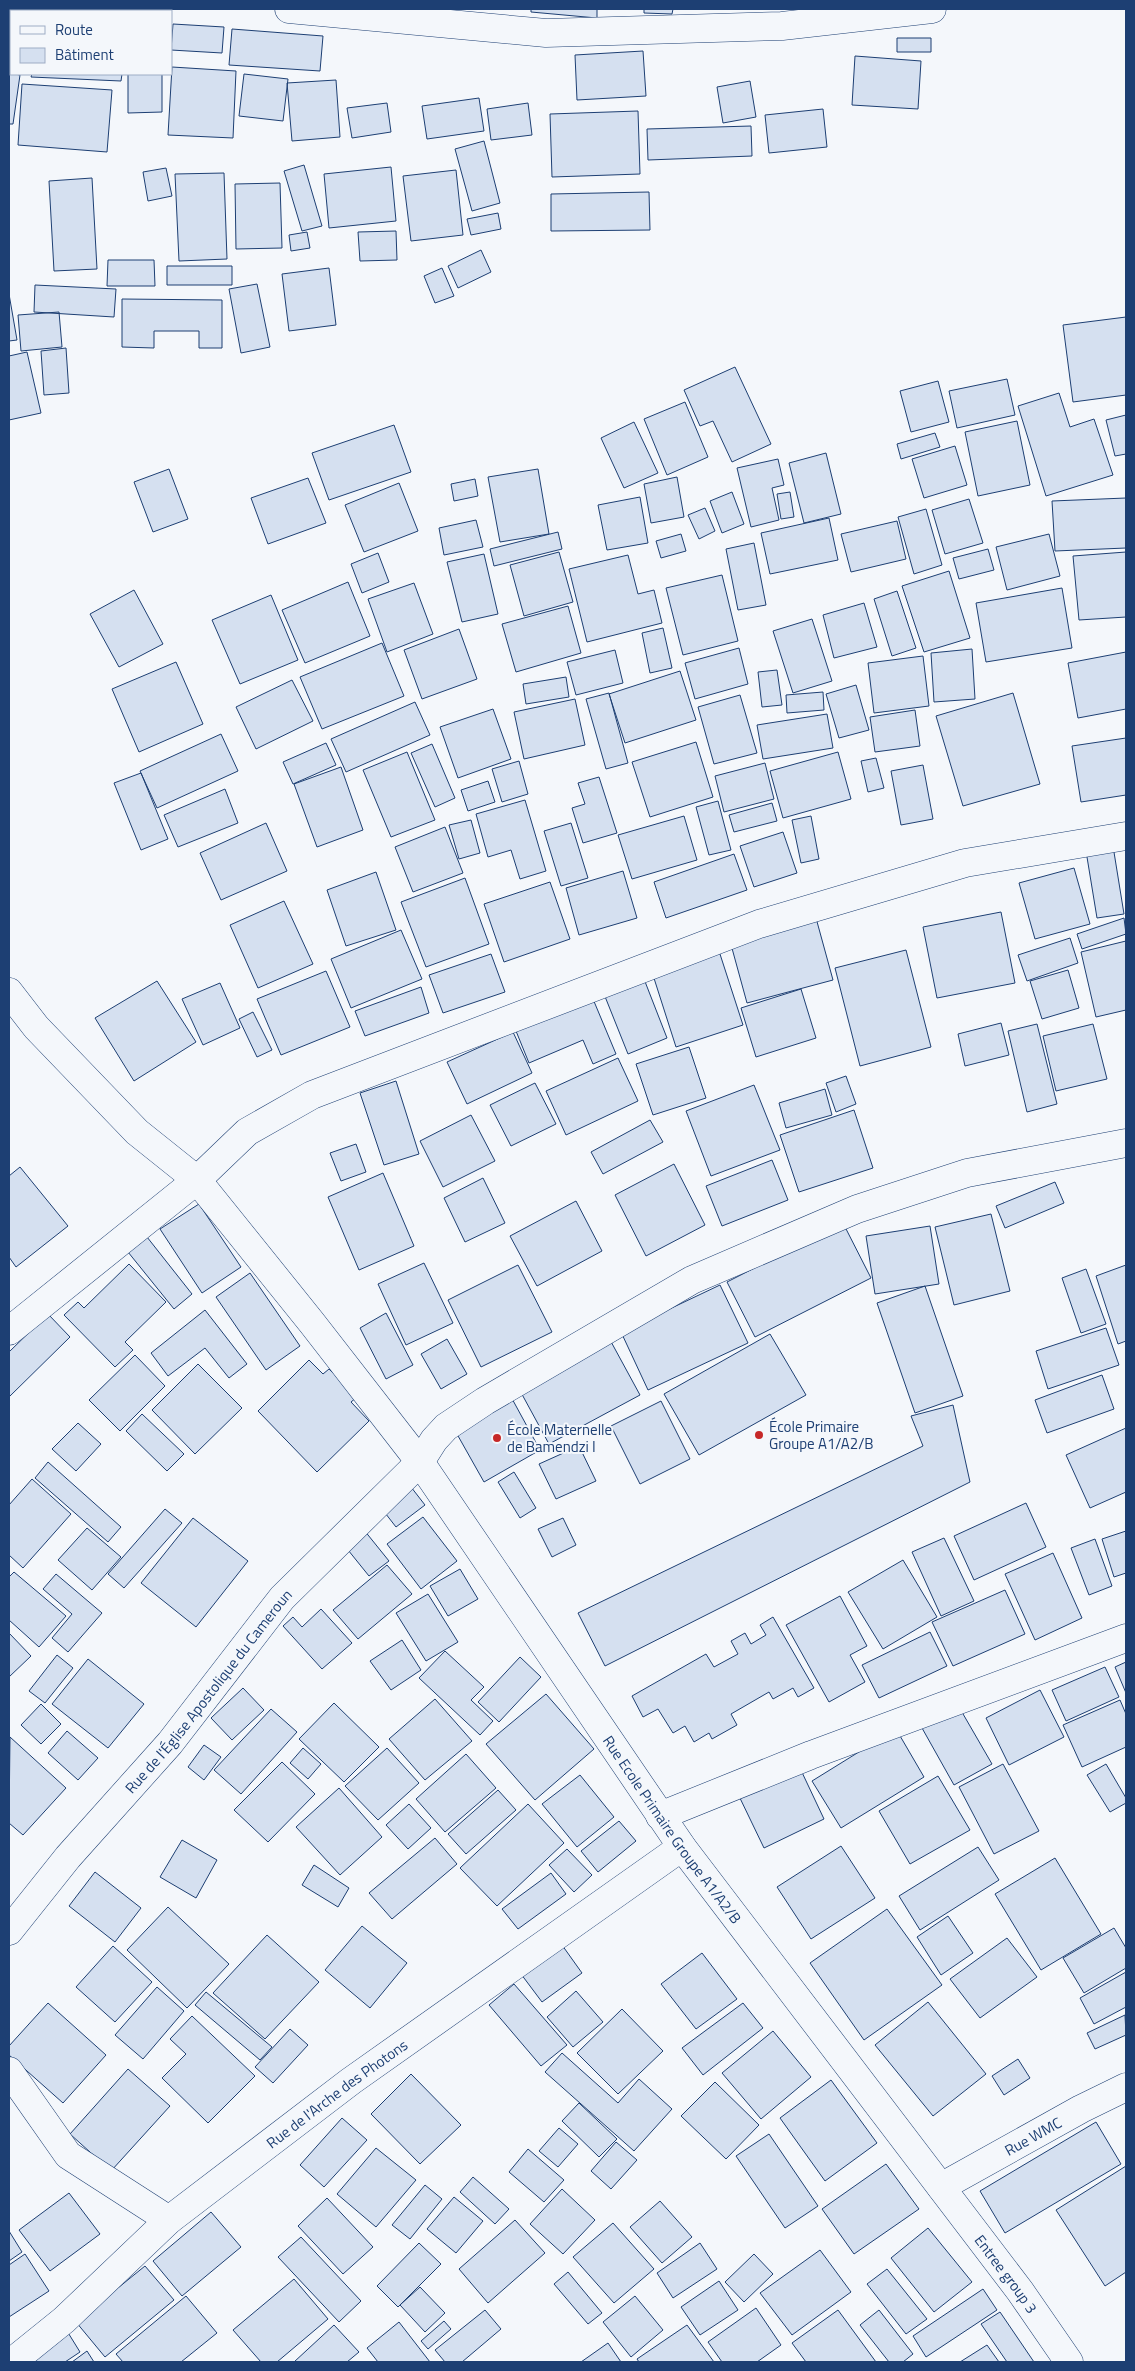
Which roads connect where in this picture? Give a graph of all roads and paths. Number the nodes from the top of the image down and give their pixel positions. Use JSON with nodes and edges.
{"nodes":[{"id":1,"x":289,"y":9,"type":"edge"},
{"id":2,"x":932,"y":9,"type":"edge"},
{"id":3,"x":1126,"y":836,"type":"edge"},
{"id":4,"x":9,"y":992,"type":"edge"},
{"id":5,"x":1126,"y":1143,"type":"edge"},
{"id":6,"x":197,"y":1180,"type":"junction"},
{"id":7,"x":9,"y":1331,"type":"edge"},
{"id":8,"x":420,"y":1462,"type":"junction"},
{"id":9,"x":1126,"y":1638,"type":"edge"},
{"id":10,"x":660,"y":1816,"type":"junction"},
{"id":11,"x":682,"y":1847,"type":"junction"},
{"id":12,"x":9,"y":1931,"type":"edge"},
{"id":13,"x":9,"y":2071,"type":"edge"},
{"id":14,"x":1126,"y":2087,"type":"edge"},
{"id":15,"x":941,"y":2187,"type":"junction"},
{"id":16,"x":169,"y":2220,"type":"junction"},
{"id":17,"x":12,"y":2362,"type":"edge"},
{"id":18,"x":1069,"y":2362,"type":"edge"}],
"edges":[{"from":1,"to":2,"type":"street"},
{"from":3,"to":6,"type":"street"},
{"from":4,"to":6,"type":"street","name":"Rue Ecole Primaire Groupe A1/A2/B"},
{"from":5,"to":8,"type":"street","name":"Rue de l'Église Apostolique du Cameroun"},
{"from":6,"to":7,"type":"street"},
{"from":6,"to":8,"type":"street","name":"Rue Ecole Primaire Groupe A1/A2/B"},
{"from":8,"to":10,"type":"street","name":"Rue Ecole Primaire Groupe A1/A2/B"},
{"from":8,"to":12,"type":"street","name":"Rue de l'Église Apostolique du Cameroun"},
{"from":9,"to":10,"type":"street"},
{"from":10,"to":11,"type":"street","name":"Rue Ecole Primaire Groupe A1/A2/B"},
{"from":11,"to":15,"type":"street","name":"Rue Ecole Primaire Groupe A1/A2/B"},
{"from":11,"to":16,"type":"street","name":"Rue de l'Arche des Photons"},
{"from":13,"to":16,"type":"street"},
{"from":14,"to":15,"type":"street","name":"Rue WMC"},
{"from":15,"to":18,"type":"street","name":"Entree group 3"},
{"from":16,"to":17,"type":"street","name":"Rue de l'Arche des Photons"}]}
